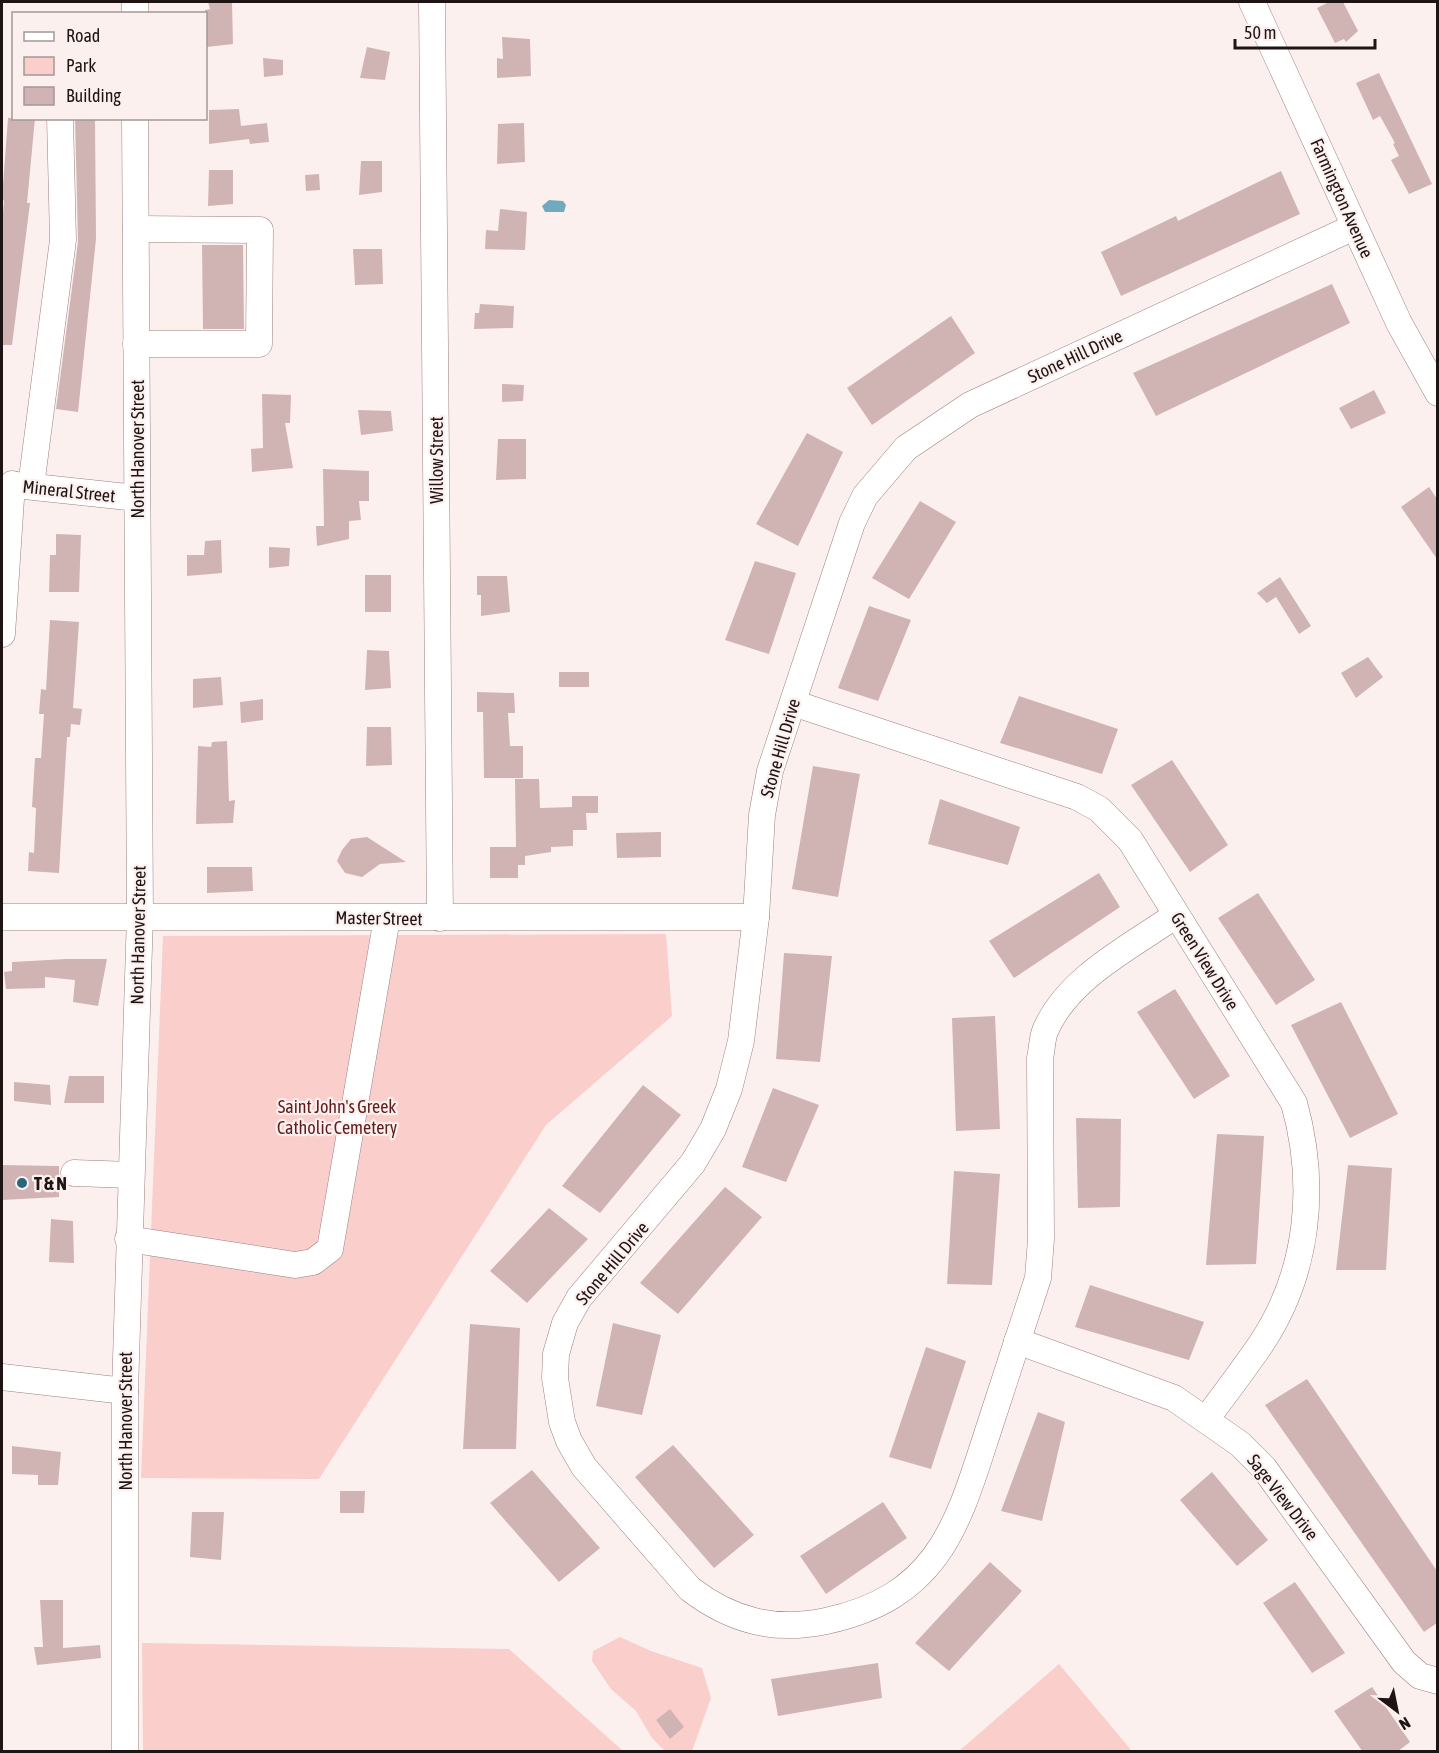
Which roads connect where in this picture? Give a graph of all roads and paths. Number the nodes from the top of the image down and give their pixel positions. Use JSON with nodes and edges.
{"nodes":[{"id":1,"x":432,"y":2,"type":"edge"},
{"id":2,"x":1252,"y":2,"type":"edge"},
{"id":3,"x":60,"y":120,"type":"edge"},
{"id":4,"x":135,"y":120,"type":"edge"},
{"id":5,"x":1354,"y":227,"type":"junction"},
{"id":6,"x":136,"y":229,"type":"junction"},
{"id":7,"x":136,"y":345,"type":"junction"},
{"id":8,"x":1437,"y":393,"type":"edge"},
{"id":9,"x":15,"y":484,"type":"edge"},
{"id":10,"x":137,"y":498,"type":"junction"},
{"id":11,"x":2,"y":634,"type":"edge"},
{"id":12,"x":792,"y":703,"type":"junction"},
{"id":13,"x":140,"y":915,"type":"junction"},
{"id":14,"x":1176,"y":915,"type":"junction"},
{"id":15,"x":2,"y":917,"type":"edge"},
{"id":16,"x":756,"y":917,"type":"junction"},
{"id":17,"x":387,"y":918,"type":"junction"},
{"id":18,"x":440,"y":918,"type":"junction"},
{"id":19,"x":74,"y":1173,"type":"dead end"},
{"id":20,"x":131,"y":1174,"type":"junction"},
{"id":21,"x":128,"y":1239,"type":"junction"},
{"id":22,"x":1017,"y":1341,"type":"junction"},
{"id":23,"x":2,"y":1377,"type":"edge"},
{"id":24,"x":125,"y":1391,"type":"junction"},
{"id":25,"x":1207,"y":1418,"type":"junction"},
{"id":26,"x":1437,"y":1681,"type":"edge"},
{"id":27,"x":125,"y":1752,"type":"edge"}],
"edges":[{"from":1,"to":18,"type":"street","name":"Willow Street"},
{"from":2,"to":5,"type":"street","name":"Farmington Avenue"},
{"from":3,"to":9,"type":"street"},
{"from":4,"to":6,"type":"street","name":"North Hanover Street"},
{"from":5,"to":8,"type":"street","name":"Farmington Avenue"},
{"from":5,"to":12,"type":"street","name":"Stone Hill Drive"},
{"from":6,"to":7,"type":"street","name":"North Hanover Street"},
{"from":6,"to":7,"type":"street"},
{"from":7,"to":10,"type":"street","name":"North Hanover Street"},
{"from":9,"to":10,"type":"street","name":"Mineral Street"},
{"from":9,"to":11,"type":"street"},
{"from":10,"to":13,"type":"street","name":"North Hanover Street"},
{"from":12,"to":14,"type":"street","name":"Green View Drive"},
{"from":12,"to":16,"type":"street","name":"Stone Hill Drive"},
{"from":13,"to":15,"type":"street","name":"Master Street"},
{"from":13,"to":17,"type":"street","name":"Master Street"},
{"from":13,"to":20,"type":"street","name":"North Hanover Street"},
{"from":14,"to":22,"type":"street","name":"Stone Hill Drive"},
{"from":14,"to":25,"type":"street","name":"Green View Drive"},
{"from":16,"to":18,"type":"street","name":"Master Street"},
{"from":16,"to":22,"type":"street","name":"Stone Hill Drive"},
{"from":17,"to":18,"type":"street","name":"Master Street"},
{"from":17,"to":21,"type":"street"},
{"from":19,"to":20,"type":"street"},
{"from":20,"to":21,"type":"street","name":"North Hanover Street"},
{"from":21,"to":24,"type":"street","name":"North Hanover Street"},
{"from":22,"to":25,"type":"street","name":"Sage View Drive"},
{"from":23,"to":24,"type":"street"},
{"from":24,"to":27,"type":"street","name":"North Hanover Street"},
{"from":25,"to":26,"type":"street","name":"Sage View Drive"}]}
